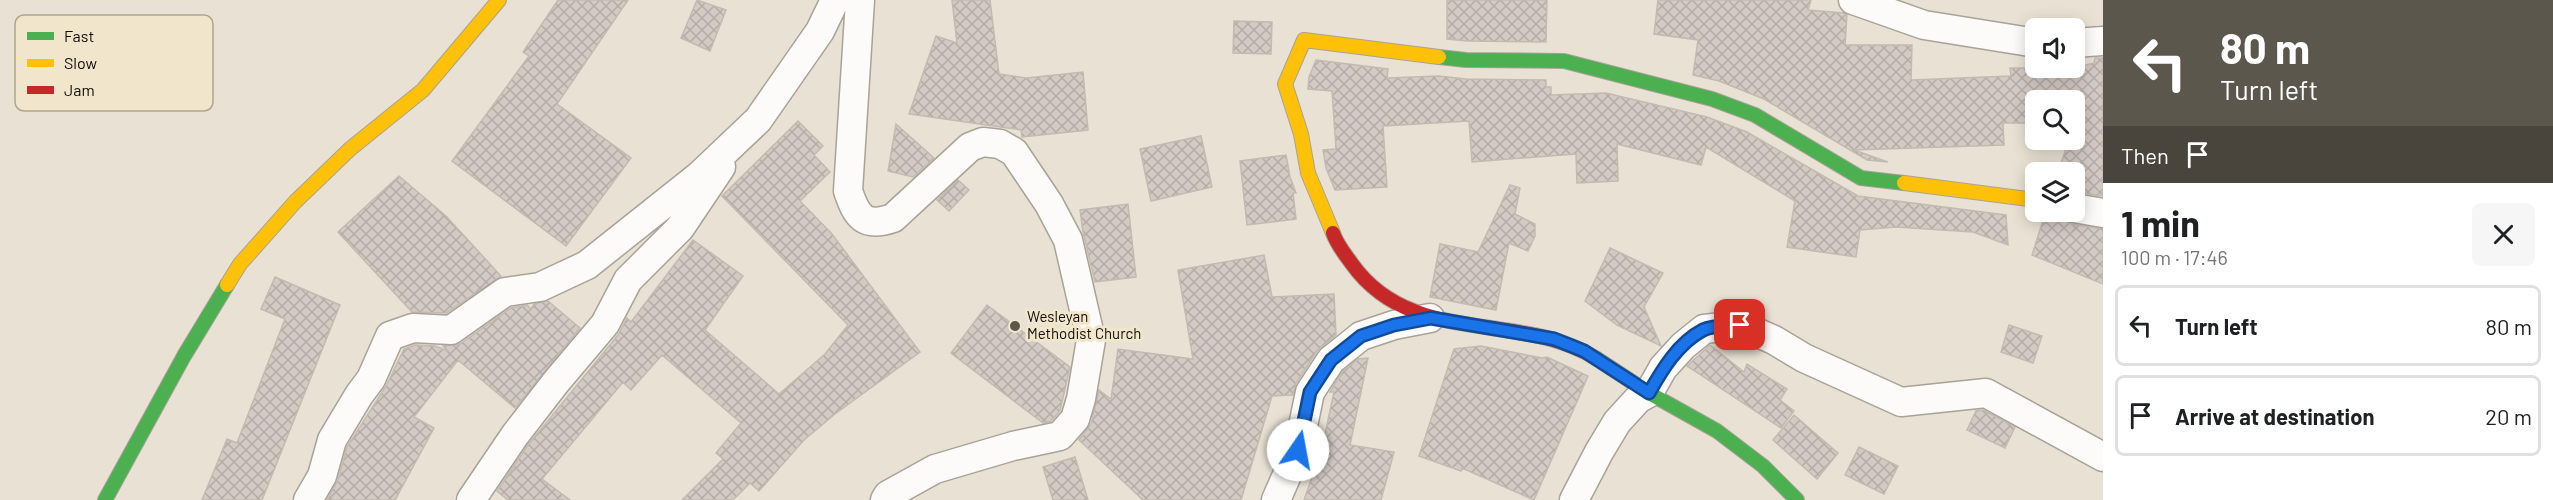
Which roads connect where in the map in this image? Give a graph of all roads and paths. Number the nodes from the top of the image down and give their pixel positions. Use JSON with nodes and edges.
{"nodes":[{"id":1,"x":499,"y":0,"type":"edge"},
{"id":2,"x":835,"y":0,"type":"edge"},
{"id":3,"x":860,"y":0,"type":"edge"},
{"id":4,"x":1853,"y":0,"type":"edge"},
{"id":5,"x":2025,"y":41,"type":"edge"},
{"id":6,"x":2103,"y":41,"type":"edge"},
{"id":7,"x":2085,"y":42,"type":"edge"},
{"id":8,"x":728,"y":150,"type":"junction"},
{"id":9,"x":2025,"y":199,"type":"edge"},
{"id":10,"x":2085,"y":210,"type":"edge"},
{"id":11,"x":2103,"y":213,"type":"edge"},
{"id":12,"x":1431,"y":318,"type":"junction"},
{"id":13,"x":1649,"y":393,"type":"junction"},
{"id":14,"x":2103,"y":457,"type":"edge"},
{"id":15,"x":105,"y":500,"type":"edge"},
{"id":16,"x":308,"y":500,"type":"edge"},
{"id":17,"x":471,"y":500,"type":"edge"},
{"id":18,"x":885,"y":500,"type":"edge"},
{"id":19,"x":1276,"y":500,"type":"edge"},
{"id":20,"x":1574,"y":500,"type":"edge"},
{"id":21,"x":1797,"y":500,"type":"edge"}],
"edges":[{"from":1,"to":15,"type":"main road"},
{"from":2,"to":8,"type":"street"},
{"from":3,"to":18,"type":"street"},
{"from":4,"to":5,"type":"street"},
{"from":6,"to":7,"type":"street"},
{"from":8,"to":16,"type":"street"},
{"from":8,"to":17,"type":"street"},
{"from":9,"to":12,"type":"main road"},
{"from":10,"to":11,"type":"street"},
{"from":12,"to":13,"type":"main road"},
{"from":12,"to":19,"type":"street"},
{"from":13,"to":14,"type":"street"},
{"from":13,"to":20,"type":"street"},
{"from":13,"to":21,"type":"main road"}]}
